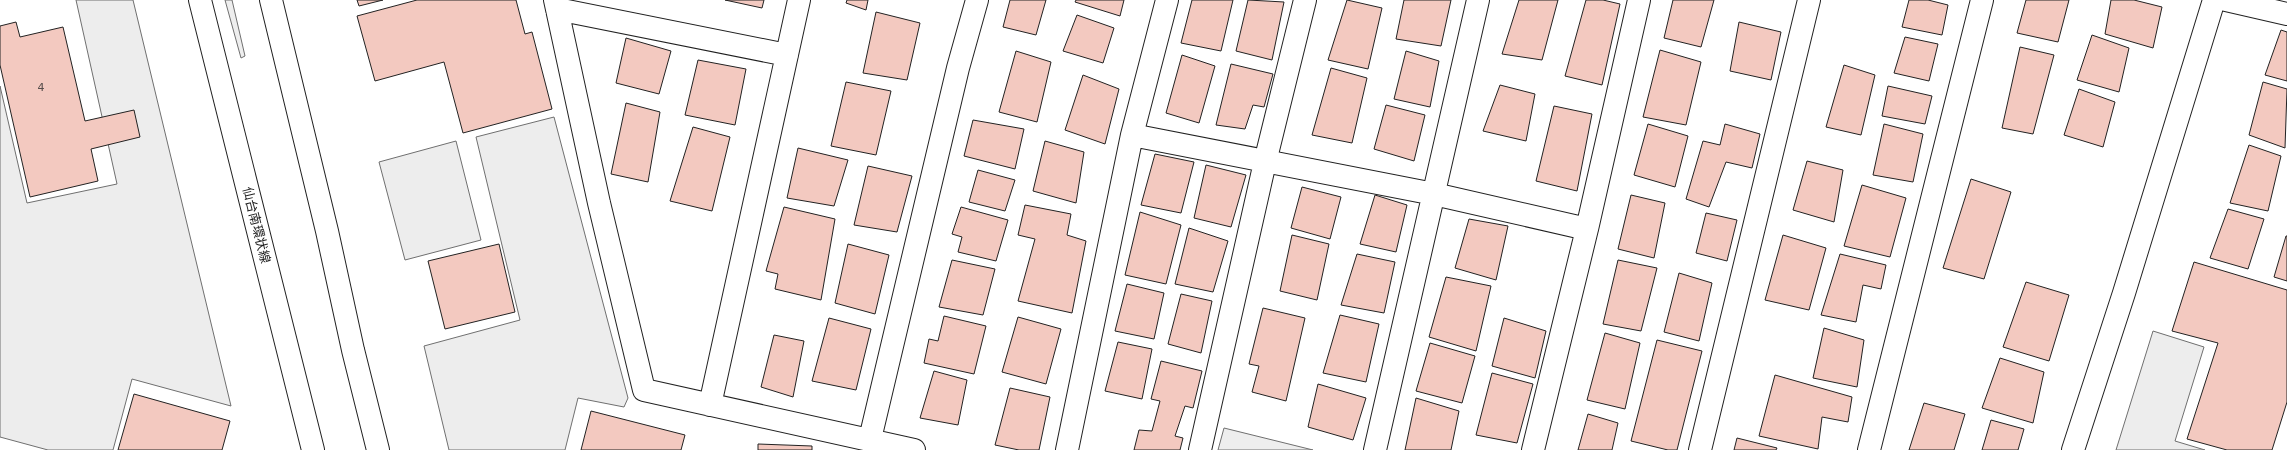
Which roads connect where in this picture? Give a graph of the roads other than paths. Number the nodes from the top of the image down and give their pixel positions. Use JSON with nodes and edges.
{"nodes":[{"id":1,"x":200,"y":0,"type":"edge"},
{"id":2,"x":272,"y":0,"type":"edge"},
{"id":3,"x":800,"y":0,"type":"edge"},
{"id":4,"x":977,"y":0,"type":"edge"},
{"id":5,"x":1167,"y":0,"type":"edge"},
{"id":6,"x":1305,"y":0,"type":"edge"},
{"id":7,"x":1478,"y":0,"type":"edge"},
{"id":8,"x":1639,"y":0,"type":"edge"},
{"id":9,"x":1809,"y":0,"type":"edge"},
{"id":10,"x":1982,"y":0,"type":"edge"},
{"id":11,"x":2214,"y":0,"type":"edge"},
{"id":12,"x":2226,"y":0,"type":"edge"},
{"id":13,"x":556,"y":4,"type":"edge"},
{"id":14,"x":2287,"y":14,"type":"edge"},
{"id":15,"x":786,"y":55,"type":"junction"},
{"id":16,"x":1132,"y":135,"type":"junction"},
{"id":17,"x":1265,"y":162,"type":"junction"},
{"id":18,"x":1434,"y":194,"type":"junction"},
{"id":19,"x":1587,"y":228,"type":"junction"},
{"id":20,"x":710,"y":404,"type":"junction"},
{"id":21,"x":870,"y":439,"type":"junction"},
{"id":22,"x":313,"y":450,"type":"edge"},
{"id":23,"x":378,"y":450,"type":"edge"},
{"id":24,"x":914,"y":450,"type":"edge"},
{"id":25,"x":1067,"y":450,"type":"edge"},
{"id":26,"x":1200,"y":450,"type":"edge"},
{"id":27,"x":1375,"y":450,"type":"edge"},
{"id":28,"x":1533,"y":450,"type":"edge"},
{"id":29,"x":1700,"y":450,"type":"edge"},
{"id":30,"x":1869,"y":450,"type":"edge"},
{"id":31,"x":2073,"y":450,"type":"edge"}],
"edges":[{"from":1,"to":22,"type":"street","name":"仙台南環状線"},
{"from":2,"to":23,"type":"street"},
{"from":3,"to":15,"type":"street"},
{"from":4,"to":21,"type":"street"},
{"from":5,"to":16,"type":"street"},
{"from":6,"to":17,"type":"street"},
{"from":7,"to":18,"type":"street"},
{"from":8,"to":19,"type":"street"},
{"from":9,"to":29,"type":"street"},
{"from":10,"to":30,"type":"street"},
{"from":11,"to":31,"type":"street"},
{"from":12,"to":14,"type":"street"},
{"from":13,"to":15,"type":"street"},
{"from":13,"to":20,"type":"street"},
{"from":15,"to":20,"type":"street"},
{"from":16,"to":17,"type":"street"},
{"from":16,"to":25,"type":"street"},
{"from":17,"to":18,"type":"street"},
{"from":17,"to":26,"type":"street"},
{"from":18,"to":19,"type":"street"},
{"from":18,"to":27,"type":"street"},
{"from":19,"to":28,"type":"street"},
{"from":20,"to":21,"type":"street"},
{"from":21,"to":24,"type":"street"}]}
